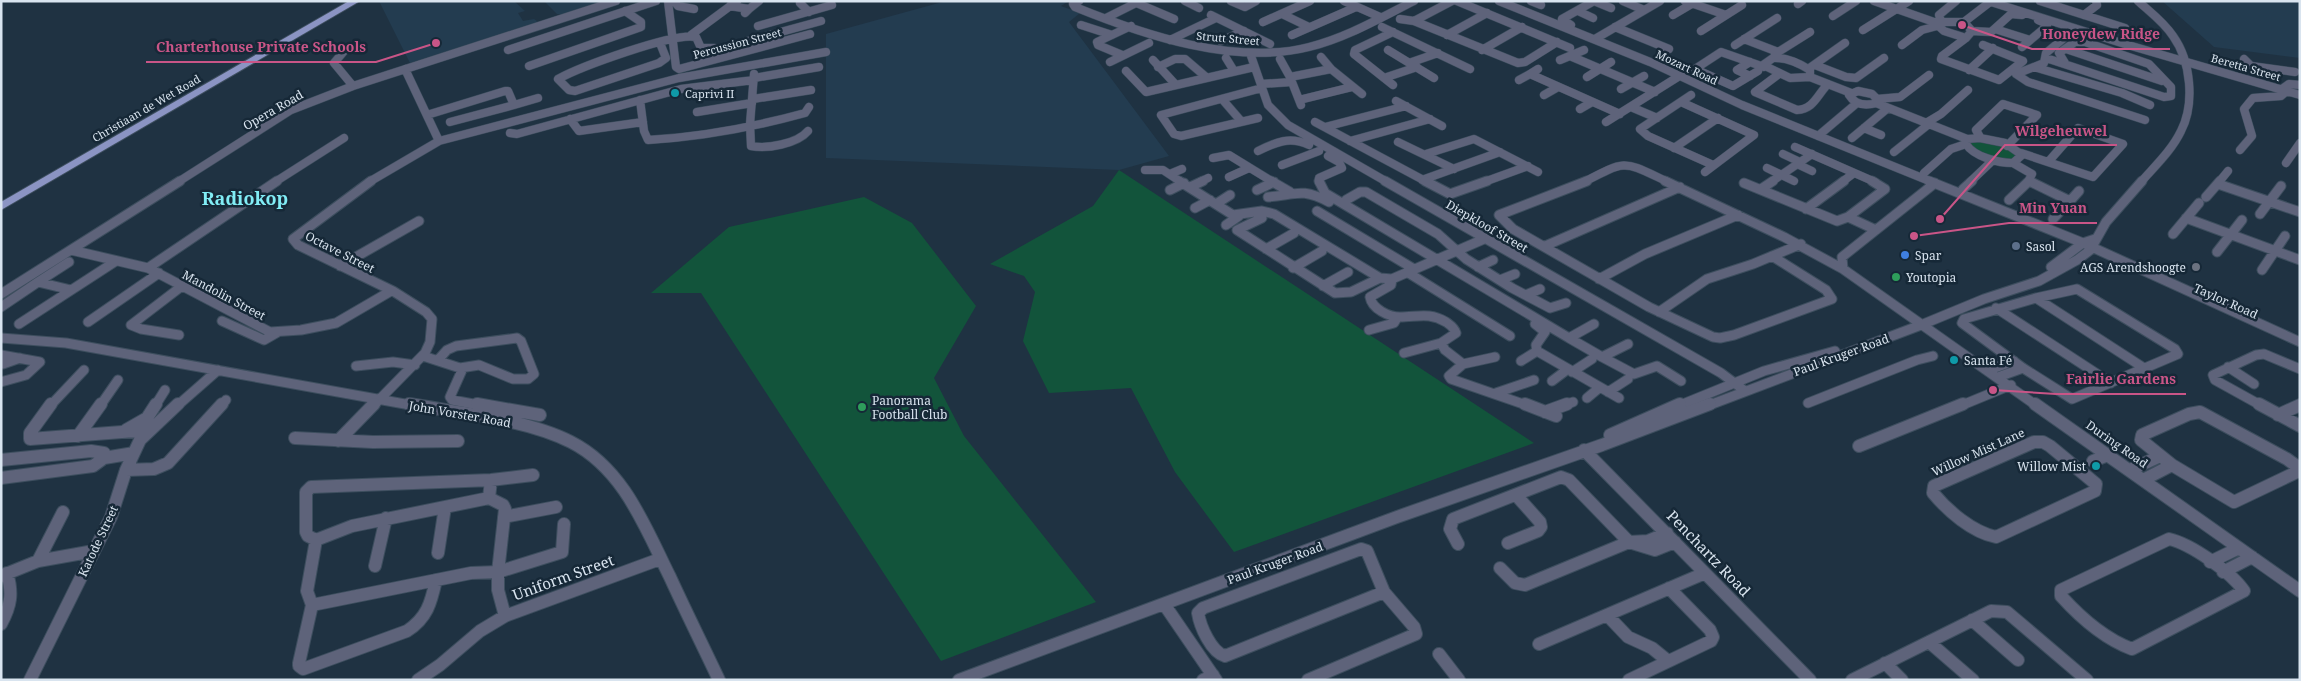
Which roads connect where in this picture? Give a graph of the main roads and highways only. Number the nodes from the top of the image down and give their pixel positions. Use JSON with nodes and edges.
{"nodes":[{"id":1,"x":349,"y":1,"type":"edge"},
{"id":2,"x":356,"y":1,"type":"edge"},
{"id":3,"x":1,"y":201,"type":"edge"},
{"id":4,"x":1,"y":207,"type":"edge"}],
"edges":[{"from":1,"to":3,"type":"main road","name":"Christiaan de Wet Road"},
{"from":2,"to":4,"type":"main road","name":"Christiaan de Wet Road"}]}
